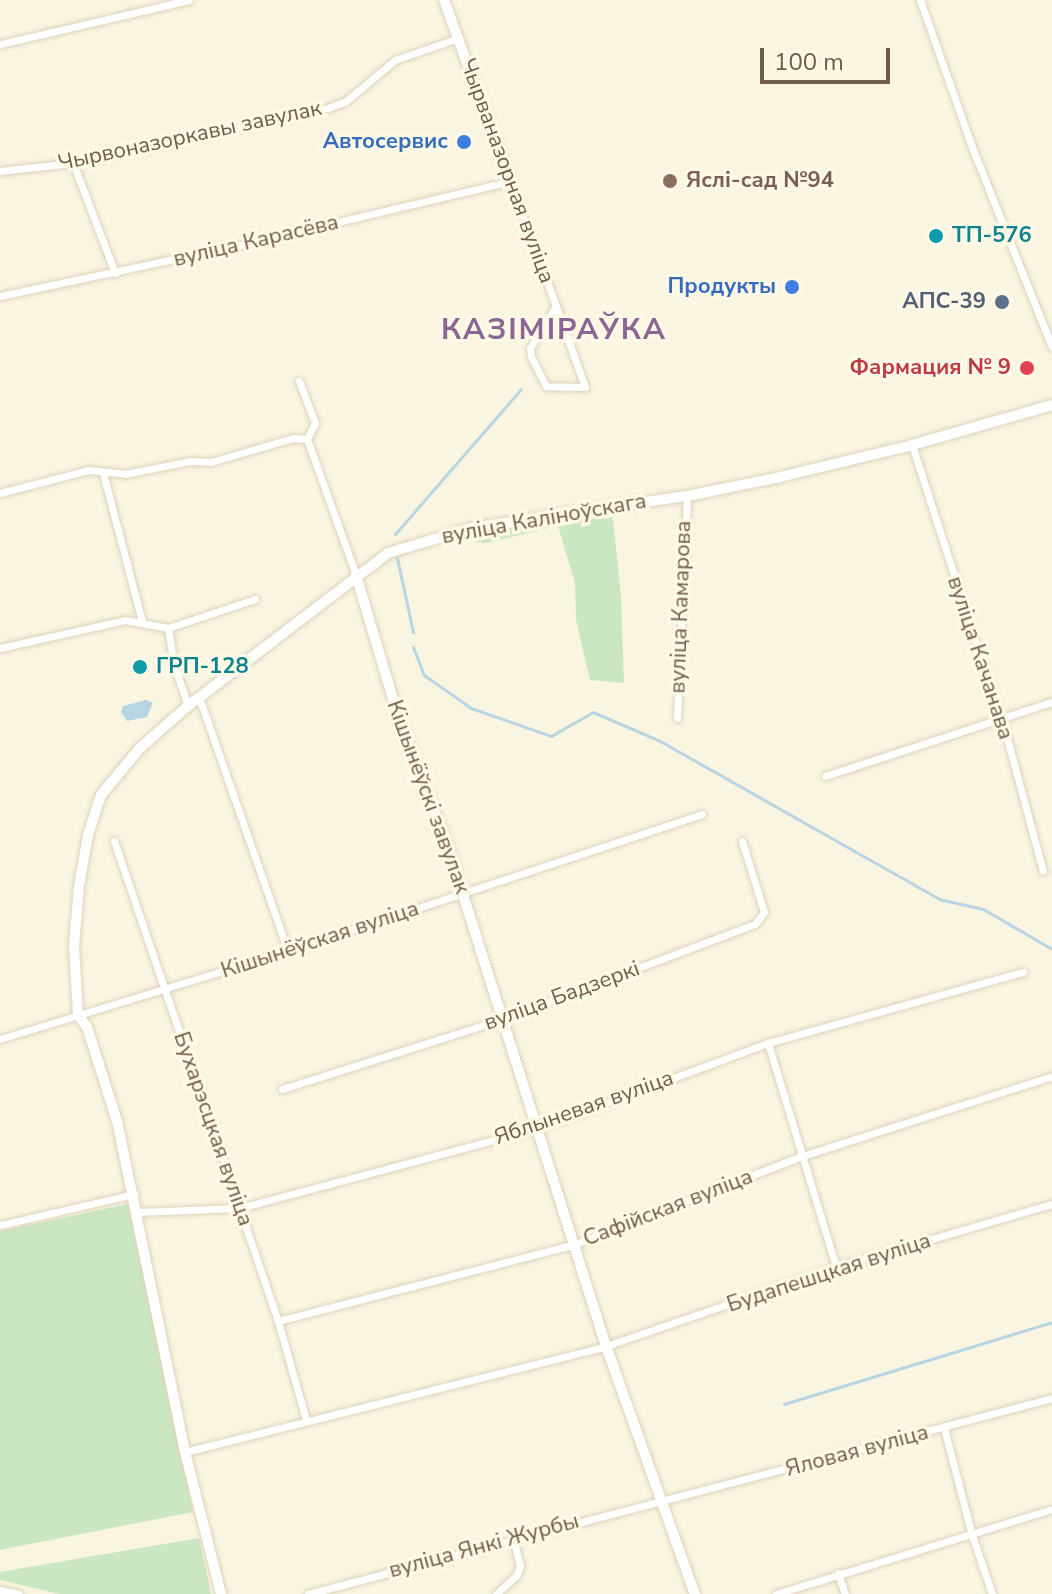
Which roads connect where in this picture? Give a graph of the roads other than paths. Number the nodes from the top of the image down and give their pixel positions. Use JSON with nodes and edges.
{"nodes":[{"id":1,"x":189,"y":0,"type":"edge"},
{"id":2,"x":444,"y":0,"type":"edge"},
{"id":3,"x":920,"y":0,"type":"edge"},
{"id":4,"x":458,"y":38,"type":"junction"},
{"id":5,"x":0,"y":44,"type":"edge"},
{"id":6,"x":73,"y":163,"type":"junction"},
{"id":7,"x":0,"y":171,"type":"edge"},
{"id":8,"x":510,"y":181,"type":"junction"},
{"id":9,"x":115,"y":273,"type":"junction"},
{"id":10,"x":0,"y":296,"type":"edge"},
{"id":11,"x":556,"y":306,"type":"junction"},
{"id":12,"x":1052,"y":347,"type":"edge"},
{"id":13,"x":299,"y":381,"type":"dead end"},
{"id":14,"x":1052,"y":405,"type":"edge"},
{"id":15,"x":307,"y":439,"type":"junction"},
{"id":16,"x":912,"y":445,"type":"junction"},
{"id":17,"x":103,"y":473,"type":"junction"},
{"id":18,"x":0,"y":493,"type":"edge"},
{"id":19,"x":687,"y":496,"type":"junction"},
{"id":20,"x":356,"y":575,"type":"junction"},
{"id":21,"x":255,"y":599,"type":"dead end"},
{"id":22,"x":142,"y":622,"type":"junction"},
{"id":23,"x":168,"y":628,"type":"junction"},
{"id":24,"x":0,"y":648,"type":"edge"},
{"id":25,"x":200,"y":700,"type":"junction"},
{"id":26,"x":1052,"y":702,"type":"edge"},
{"id":27,"x":188,"y":706,"type":"junction"},
{"id":28,"x":677,"y":718,"type":"dead end"},
{"id":29,"x":999,"y":719,"type":"junction"},
{"id":30,"x":825,"y":776,"type":"dead end"},
{"id":31,"x":702,"y":814,"type":"dead end"},
{"id":32,"x":114,"y":841,"type":"dead end"},
{"id":33,"x":742,"y":841,"type":"dead end"},
{"id":34,"x":1043,"y":871,"type":"dead end"},
{"id":35,"x":463,"y":894,"type":"junction"},
{"id":36,"x":288,"y":951,"type":"junction"},
{"id":37,"x":1023,"y":972,"type":"dead end"},
{"id":38,"x":165,"y":989,"type":"junction"},
{"id":39,"x":78,"y":1015,"type":"junction"},
{"id":40,"x":503,"y":1019,"type":"junction"},
{"id":41,"x":0,"y":1039,"type":"edge"},
{"id":42,"x":768,"y":1043,"type":"junction"},
{"id":43,"x":1052,"y":1076,"type":"edge"},
{"id":44,"x":282,"y":1089,"type":"dead end"},
{"id":45,"x":538,"y":1128,"type":"junction"},
{"id":46,"x":802,"y":1156,"type":"junction"},
{"id":47,"x":134,"y":1194,"type":"junction"},
{"id":48,"x":1052,"y":1204,"type":"edge"},
{"id":49,"x":240,"y":1208,"type":"junction"},
{"id":50,"x":137,"y":1212,"type":"junction"},
{"id":51,"x":0,"y":1225,"type":"edge"},
{"id":52,"x":575,"y":1244,"type":"junction"},
{"id":53,"x":836,"y":1267,"type":"junction"},
{"id":54,"x":278,"y":1321,"type":"junction"},
{"id":55,"x":606,"y":1346,"type":"junction"},
{"id":56,"x":1052,"y":1398,"type":"edge"},
{"id":57,"x":306,"y":1420,"type":"junction"},
{"id":58,"x":944,"y":1428,"type":"junction"},
{"id":59,"x":185,"y":1452,"type":"junction"},
{"id":60,"x":661,"y":1500,"type":"junction"},
{"id":61,"x":1052,"y":1509,"type":"edge"},
{"id":62,"x":971,"y":1532,"type":"junction"},
{"id":63,"x":513,"y":1538,"type":"junction"},
{"id":64,"x":838,"y":1573,"type":"junction"},
{"id":65,"x":0,"y":1590,"type":"edge"},
{"id":66,"x":19,"y":1594,"type":"edge"},
{"id":67,"x":221,"y":1594,"type":"edge"},
{"id":68,"x":308,"y":1594,"type":"edge"},
{"id":69,"x":496,"y":1594,"type":"edge"},
{"id":70,"x":695,"y":1594,"type":"edge"},
{"id":71,"x":776,"y":1594,"type":"edge"},
{"id":72,"x":845,"y":1594,"type":"edge"},
{"id":73,"x":992,"y":1594,"type":"edge"}],
"edges":[{"from":1,"to":5,"type":"street"},
{"from":2,"to":4,"type":"main road","name":"Чырваназорная вуліца"},
{"from":3,"to":12,"type":"street"},
{"from":4,"to":6,"type":"street","name":"Чырвоназоркавы завулак"},
{"from":4,"to":8,"type":"main road","name":"Чырваназорная вуліца"},
{"from":6,"to":7,"type":"street","name":"Чырвоназоркавы завулак"},
{"from":6,"to":9,"type":"street"},
{"from":8,"to":9,"type":"street","name":"вуліца Карасёва"},
{"from":8,"to":11,"type":"street","name":"Чырваназорная вуліца"},
{"from":9,"to":10,"type":"street","name":"вуліца Карасёва"},
{"from":11,"to":11,"type":"street","name":"Чырваназорная вуліца"},
{"from":13,"to":15,"type":"street"},
{"from":14,"to":16,"type":"main road","name":"вуліца Каліноўскага"},
{"from":15,"to":17,"type":"street"},
{"from":15,"to":20,"type":"street"},
{"from":16,"to":19,"type":"main road","name":"вуліца Каліноўскага"},
{"from":16,"to":29,"type":"street","name":"вуліца Качанава"},
{"from":17,"to":18,"type":"street"},
{"from":17,"to":22,"type":"street"},
{"from":19,"to":20,"type":"main road","name":"вуліца Каліноўскага"},
{"from":19,"to":28,"type":"street","name":"вуліца Камарова"},
{"from":20,"to":25,"type":"main road","name":"вуліца Каліноўскага"},
{"from":20,"to":35,"type":"main road","name":"Кішынёўскі завулак"},
{"from":21,"to":23,"type":"street"},
{"from":22,"to":23,"type":"street"},
{"from":22,"to":24,"type":"street"},
{"from":23,"to":27,"type":"street"},
{"from":25,"to":27,"type":"main road","name":"вуліца Каліноўскага"},
{"from":25,"to":36,"type":"street"},
{"from":26,"to":29,"type":"street"},
{"from":27,"to":39,"type":"main road","name":"вуліца Каліноўскага"},
{"from":29,"to":30,"type":"street"},
{"from":29,"to":34,"type":"street","name":"вуліца Качанава"},
{"from":31,"to":35,"type":"street","name":"Кішынёўская вуліца"},
{"from":32,"to":38,"type":"street","name":"Бухарэсцкая вуліца"},
{"from":33,"to":40,"type":"street","name":"вуліца Бадзеркі"},
{"from":35,"to":36,"type":"street","name":"Кішынёўская вуліца"},
{"from":35,"to":40,"type":"main road","name":"Кішынёўскі завулак"},
{"from":36,"to":38,"type":"street","name":"Кішынёўская вуліца"},
{"from":37,"to":42,"type":"street","name":"Яблыневая вуліца"},
{"from":38,"to":39,"type":"street","name":"Кішынёўская вуліца"},
{"from":38,"to":49,"type":"street","name":"Бухарэсцкая вуліца"},
{"from":39,"to":41,"type":"street","name":"Кішынёўская вуліца"},
{"from":39,"to":47,"type":"main road"},
{"from":40,"to":44,"type":"street","name":"вуліца Бадзеркі"},
{"from":40,"to":45,"type":"main road"},
{"from":42,"to":45,"type":"street","name":"Яблыневая вуліца"},
{"from":42,"to":46,"type":"street"},
{"from":43,"to":46,"type":"street","name":"Сафійская вуліца"},
{"from":45,"to":49,"type":"street","name":"Яблыневая вуліца"},
{"from":45,"to":52,"type":"main road"},
{"from":46,"to":52,"type":"street","name":"Сафійская вуліца"},
{"from":46,"to":53,"type":"street"},
{"from":47,"to":50,"type":"main road"},
{"from":47,"to":51,"type":"street"},
{"from":48,"to":53,"type":"street","name":"Будапешцкая вуліца"},
{"from":49,"to":50,"type":"street","name":"Яблыневая вуліца"},
{"from":49,"to":54,"type":"street","name":"Бухарэсцкая вуліца"},
{"from":50,"to":59,"type":"main road"},
{"from":52,"to":54,"type":"street","name":"Сафійская вуліца"},
{"from":52,"to":55,"type":"main road"},
{"from":53,"to":55,"type":"street","name":"Будапешцкая вуліца"},
{"from":54,"to":57,"type":"street","name":"Бухарэсцкая вуліца"},
{"from":55,"to":57,"type":"street","name":"Будапешцкая вуліца"},
{"from":55,"to":60,"type":"main road"},
{"from":56,"to":58,"type":"street","name":"Яловая вуліца"},
{"from":57,"to":59,"type":"street","name":"Будапешцкая вуліца"},
{"from":58,"to":60,"type":"street","name":"Яловая вуліца"},
{"from":58,"to":62,"type":"street"},
{"from":59,"to":67,"type":"main road"},
{"from":60,"to":63,"type":"street","name":"вуліца Янкі Журбы"},
{"from":60,"to":70,"type":"main road"},
{"from":61,"to":62,"type":"street"},
{"from":62,"to":64,"type":"street"},
{"from":62,"to":73,"type":"street"},
{"from":63,"to":68,"type":"street","name":"вуліца Янкі Журбы"},
{"from":63,"to":69,"type":"street"},
{"from":64,"to":71,"type":"street"},
{"from":64,"to":72,"type":"street"},
{"from":65,"to":66,"type":"street"}]}
